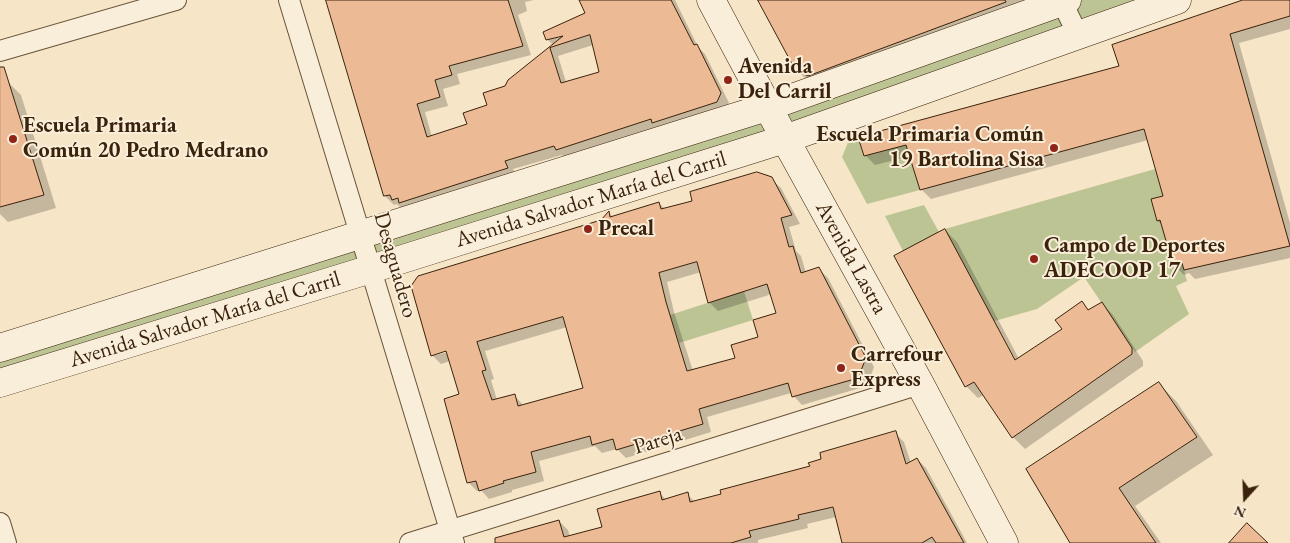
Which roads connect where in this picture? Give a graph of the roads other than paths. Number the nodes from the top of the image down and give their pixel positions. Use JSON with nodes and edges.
{"nodes":[{"id":1,"x":176,"y":0,"type":"edge"},
{"id":2,"x":289,"y":0,"type":"edge"},
{"id":3,"x":711,"y":0,"type":"edge"},
{"id":4,"x":1177,"y":0,"type":"edge"},
{"id":5,"x":1063,"y":1,"type":"edge"},
{"id":6,"x":1078,"y":35,"type":"junction"},
{"id":7,"x":0,"y":51,"type":"edge"},
{"id":8,"x":767,"y":106,"type":"junction"},
{"id":9,"x":785,"y":139,"type":"junction"},
{"id":10,"x":361,"y":235,"type":"junction"},
{"id":11,"x":370,"y":269,"type":"junction"},
{"id":12,"x":0,"y":348,"type":"edge"},
{"id":13,"x":0,"y":382,"type":"edge"},
{"id":14,"x":920,"y":384,"type":"junction"},
{"id":15,"x":0,"y":523,"type":"edge"},
{"id":16,"x":452,"y":537,"type":"edge"},
{"id":17,"x":6,"y":543,"type":"edge"},
{"id":18,"x":410,"y":543,"type":"edge"},
{"id":19,"x":1004,"y":543,"type":"edge"}],
"edges":[{"from":1,"to":7,"type":"street"},
{"from":2,"to":10,"type":"street","name":"Desaguadero"},
{"from":3,"to":8,"type":"street","name":"Avenida Lastra"},
{"from":4,"to":6,"type":"street","name":"Avenida Salvador María del Carril"},
{"from":5,"to":6,"type":"street"},
{"from":5,"to":8,"type":"street","name":"Avenida Salvador María del Carril"},
{"from":6,"to":9,"type":"street","name":"Avenida Salvador María del Carril"},
{"from":8,"to":9,"type":"street","name":"Avenida Lastra"},
{"from":8,"to":10,"type":"street","name":"Avenida Salvador María del Carril"},
{"from":9,"to":11,"type":"street","name":"Avenida Salvador María del Carril"},
{"from":9,"to":14,"type":"street","name":"Avenida Lastra"},
{"from":10,"to":11,"type":"street","name":"Desaguadero"},
{"from":10,"to":12,"type":"street","name":"Avenida Salvador María del Carril"},
{"from":11,"to":13,"type":"street","name":"Avenida Salvador María del Carril"},
{"from":11,"to":16,"type":"street","name":"Desaguadero"},
{"from":14,"to":16,"type":"street","name":"Pareja"},
{"from":14,"to":19,"type":"street","name":"Avenida Lastra"},
{"from":15,"to":17,"type":"street"},
{"from":16,"to":18,"type":"street","name":"Pareja"}]}
